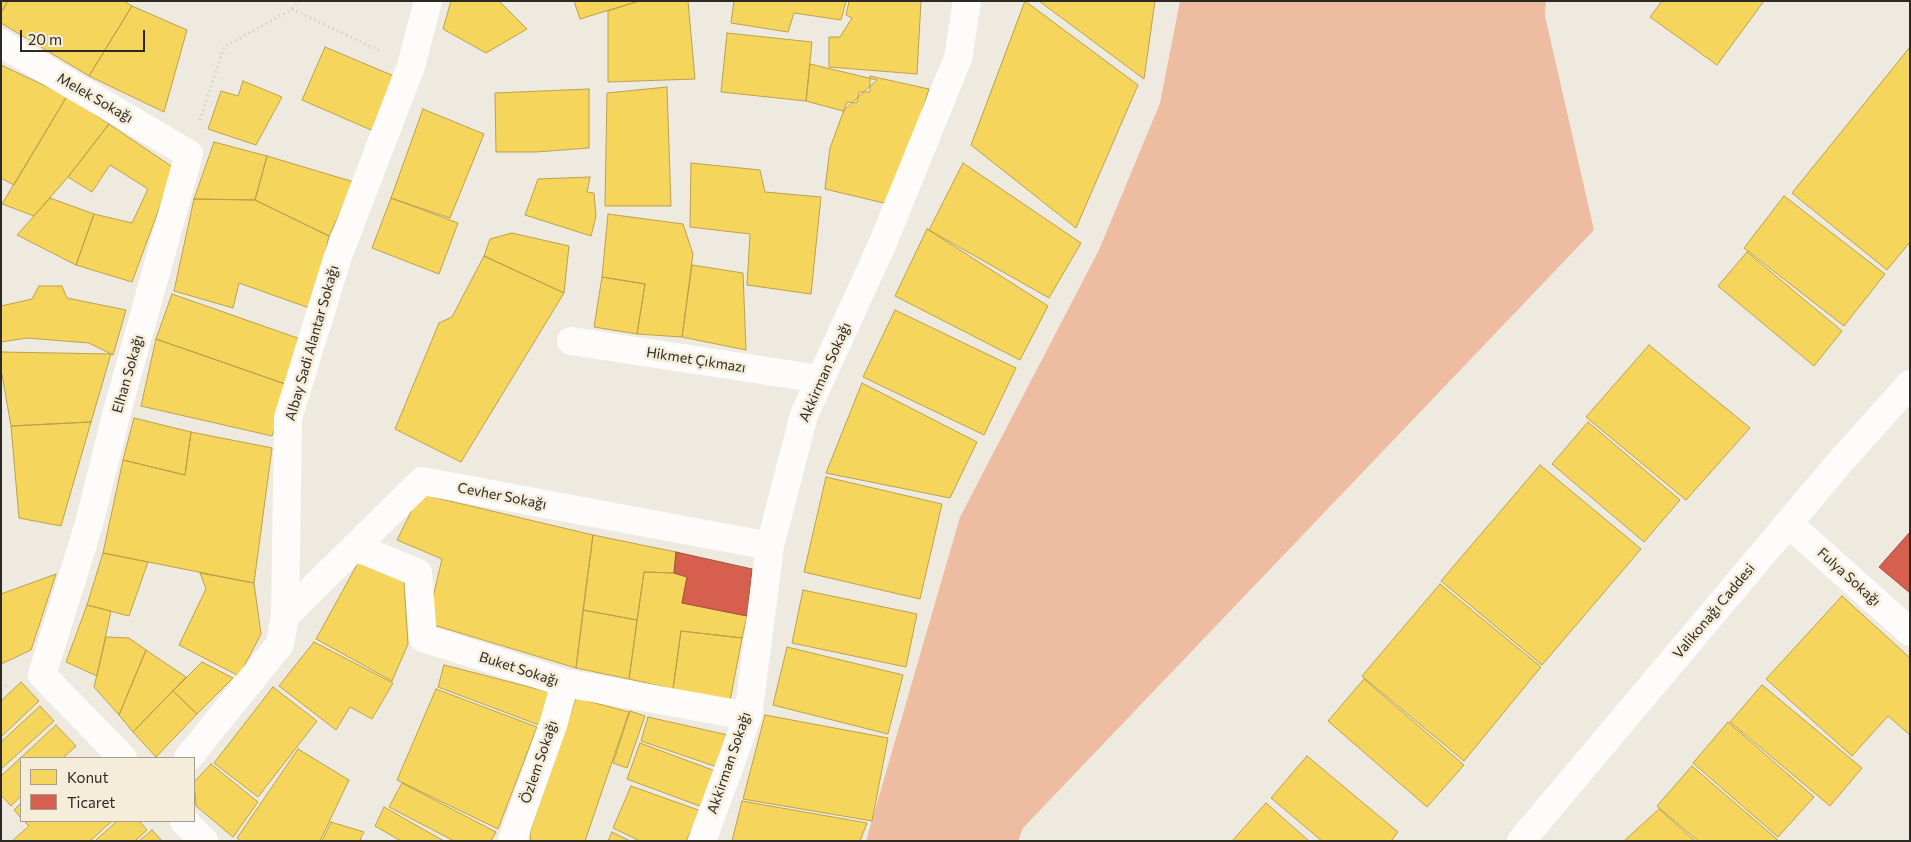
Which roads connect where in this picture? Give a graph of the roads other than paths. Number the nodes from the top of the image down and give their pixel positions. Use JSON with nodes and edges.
{"nodes":[{"id":1,"x":428,"y":1,"type":"edge"},
{"id":2,"x":967,"y":1,"type":"edge"},
{"id":3,"x":1,"y":43,"type":"edge"},
{"id":4,"x":189,"y":154,"type":"joint"},
{"id":5,"x":571,"y":341,"type":"dead end"},
{"id":6,"x":820,"y":379,"type":"junction"},
{"id":7,"x":1910,"y":384,"type":"edge"},
{"id":8,"x":1788,"y":523,"type":"junction"},
{"id":9,"x":355,"y":546,"type":"junction"},
{"id":10,"x":770,"y":546,"type":"junction"},
{"id":11,"x":285,"y":616,"type":"junction"},
{"id":12,"x":1910,"y":632,"type":"edge"},
{"id":13,"x":565,"y":683,"type":"junction"},
{"id":14,"x":748,"y":716,"type":"junction"},
{"id":15,"x":122,"y":757,"type":"edge"},
{"id":16,"x":189,"y":757,"type":"edge"},
{"id":17,"x":185,"y":822,"type":"edge"},
{"id":18,"x":204,"y":841,"type":"edge"},
{"id":19,"x":512,"y":841,"type":"edge"},
{"id":20,"x":702,"y":841,"type":"edge"},
{"id":21,"x":1521,"y":841,"type":"edge"}],
"edges":[{"from":1,"to":11,"type":"street","name":"Albay Sadi Alantar Sokağı"},
{"from":2,"to":6,"type":"street","name":"Akkirman Sokağı"},
{"from":3,"to":4,"type":"street","name":"Melek Sokağı"},
{"from":4,"to":15,"type":"street","name":"Elhan Sokağı"},
{"from":5,"to":6,"type":"street","name":"Hikmet Çıkmazı"},
{"from":6,"to":10,"type":"street","name":"Akkirman Sokağı"},
{"from":7,"to":8,"type":"street","name":"Valikonağı Caddesi"},
{"from":8,"to":12,"type":"street","name":"Fulya Sokağı"},
{"from":8,"to":21,"type":"street","name":"Valikonağı Caddesi"},
{"from":9,"to":10,"type":"street","name":"Cevher Sokağı"},
{"from":9,"to":11,"type":"street","name":"Cevher Sokağı"},
{"from":9,"to":13,"type":"street","name":"Buket Sokağı"},
{"from":10,"to":14,"type":"street","name":"Akkirman Sokağı"},
{"from":11,"to":16,"type":"street","name":"Albay Sadi Alantar Sokağı"},
{"from":13,"to":14,"type":"street","name":"Buket Sokağı"},
{"from":13,"to":19,"type":"street","name":"Özlem Sokağı"},
{"from":14,"to":20,"type":"street","name":"Akkirman Sokağı"},
{"from":17,"to":18,"type":"street"}]}
